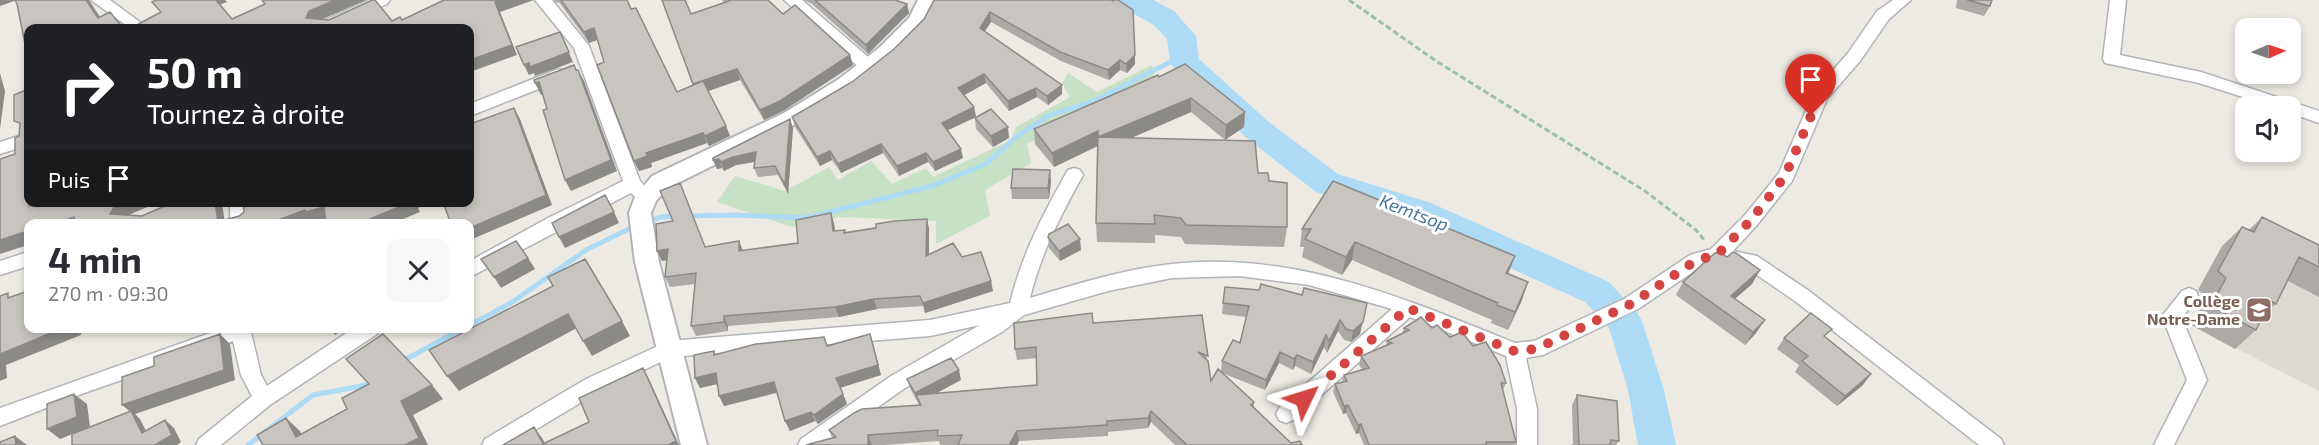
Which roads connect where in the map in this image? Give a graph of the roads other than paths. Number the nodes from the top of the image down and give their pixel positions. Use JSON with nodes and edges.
{"nodes":[{"id":1,"x":99,"y":0,"type":"edge"},
{"id":2,"x":382,"y":0,"type":"edge"},
{"id":3,"x":543,"y":0,"type":"edge"},
{"id":4,"x":792,"y":0,"type":"edge"},
{"id":5,"x":928,"y":0,"type":"edge"},
{"id":6,"x":1903,"y":0,"type":"edge"},
{"id":7,"x":2118,"y":0,"type":"edge"},
{"id":8,"x":134,"y":24,"type":"edge"},
{"id":9,"x":331,"y":24,"type":"edge"},
{"id":10,"x":588,"y":65,"type":"junction"},
{"id":11,"x":869,"y":67,"type":"junction"},
{"id":12,"x":2256,"y":96,"type":"edge"},
{"id":13,"x":474,"y":108,"type":"edge"},
{"id":14,"x":2301,"y":111,"type":"edge"},
{"id":15,"x":2319,"y":117,"type":"edge"},
{"id":16,"x":24,"y":140,"type":"edge"},
{"id":17,"x":0,"y":148,"type":"edge"},
{"id":18,"x":1074,"y":175,"type":"dead end"},
{"id":19,"x":640,"y":207,"type":"junction"},
{"id":20,"x":1717,"y":255,"type":"junction"},
{"id":21,"x":24,"y":260,"type":"edge"},
{"id":22,"x":0,"y":268,"type":"edge"},
{"id":23,"x":474,"y":268,"type":"edge"},
{"id":24,"x":2189,"y":296,"type":"dead end"},
{"id":25,"x":1408,"y":308,"type":"junction"},
{"id":26,"x":1018,"y":309,"type":"junction"},
{"id":27,"x":231,"y":333,"type":"edge"},
{"id":28,"x":241,"y":333,"type":"edge"},
{"id":29,"x":362,"y":333,"type":"edge"},
{"id":30,"x":669,"y":349,"type":"junction"},
{"id":31,"x":1514,"y":351,"type":"junction"},
{"id":32,"x":263,"y":399,"type":"junction"},
{"id":33,"x":1286,"y":414,"type":"dead end"},
{"id":34,"x":0,"y":417,"type":"edge"},
{"id":35,"x":206,"y":445,"type":"edge"},
{"id":36,"x":492,"y":445,"type":"edge"},
{"id":37,"x":694,"y":445,"type":"edge"},
{"id":38,"x":808,"y":445,"type":"edge"},
{"id":39,"x":1527,"y":445,"type":"edge"},
{"id":40,"x":1994,"y":445,"type":"edge"},
{"id":41,"x":2164,"y":445,"type":"edge"}],
"edges":[{"from":1,"to":8,"type":"street"},
{"from":2,"to":9,"type":"street"},
{"from":3,"to":10,"type":"street"},
{"from":4,"to":11,"type":"street"},
{"from":5,"to":11,"type":"street"},
{"from":6,"to":20,"type":"street"},
{"from":7,"to":12,"type":"street"},
{"from":10,"to":13,"type":"street"},
{"from":10,"to":19,"type":"street"},
{"from":11,"to":19,"type":"street"},
{"from":14,"to":15,"type":"street"},
{"from":16,"to":17,"type":"street"},
{"from":18,"to":26,"type":"street"},
{"from":19,"to":23,"type":"street"},
{"from":19,"to":30,"type":"street"},
{"from":20,"to":31,"type":"street"},
{"from":20,"to":40,"type":"street"},
{"from":21,"to":22,"type":"street"},
{"from":24,"to":41,"type":"street"},
{"from":25,"to":26,"type":"street"},
{"from":25,"to":31,"type":"street"},
{"from":25,"to":33,"type":"street"},
{"from":26,"to":30,"type":"street"},
{"from":26,"to":38,"type":"street"},
{"from":27,"to":34,"type":"street"},
{"from":28,"to":32,"type":"street"},
{"from":29,"to":32,"type":"street"},
{"from":30,"to":36,"type":"street"},
{"from":30,"to":37,"type":"street"},
{"from":31,"to":39,"type":"street"},
{"from":32,"to":35,"type":"street"}]}
